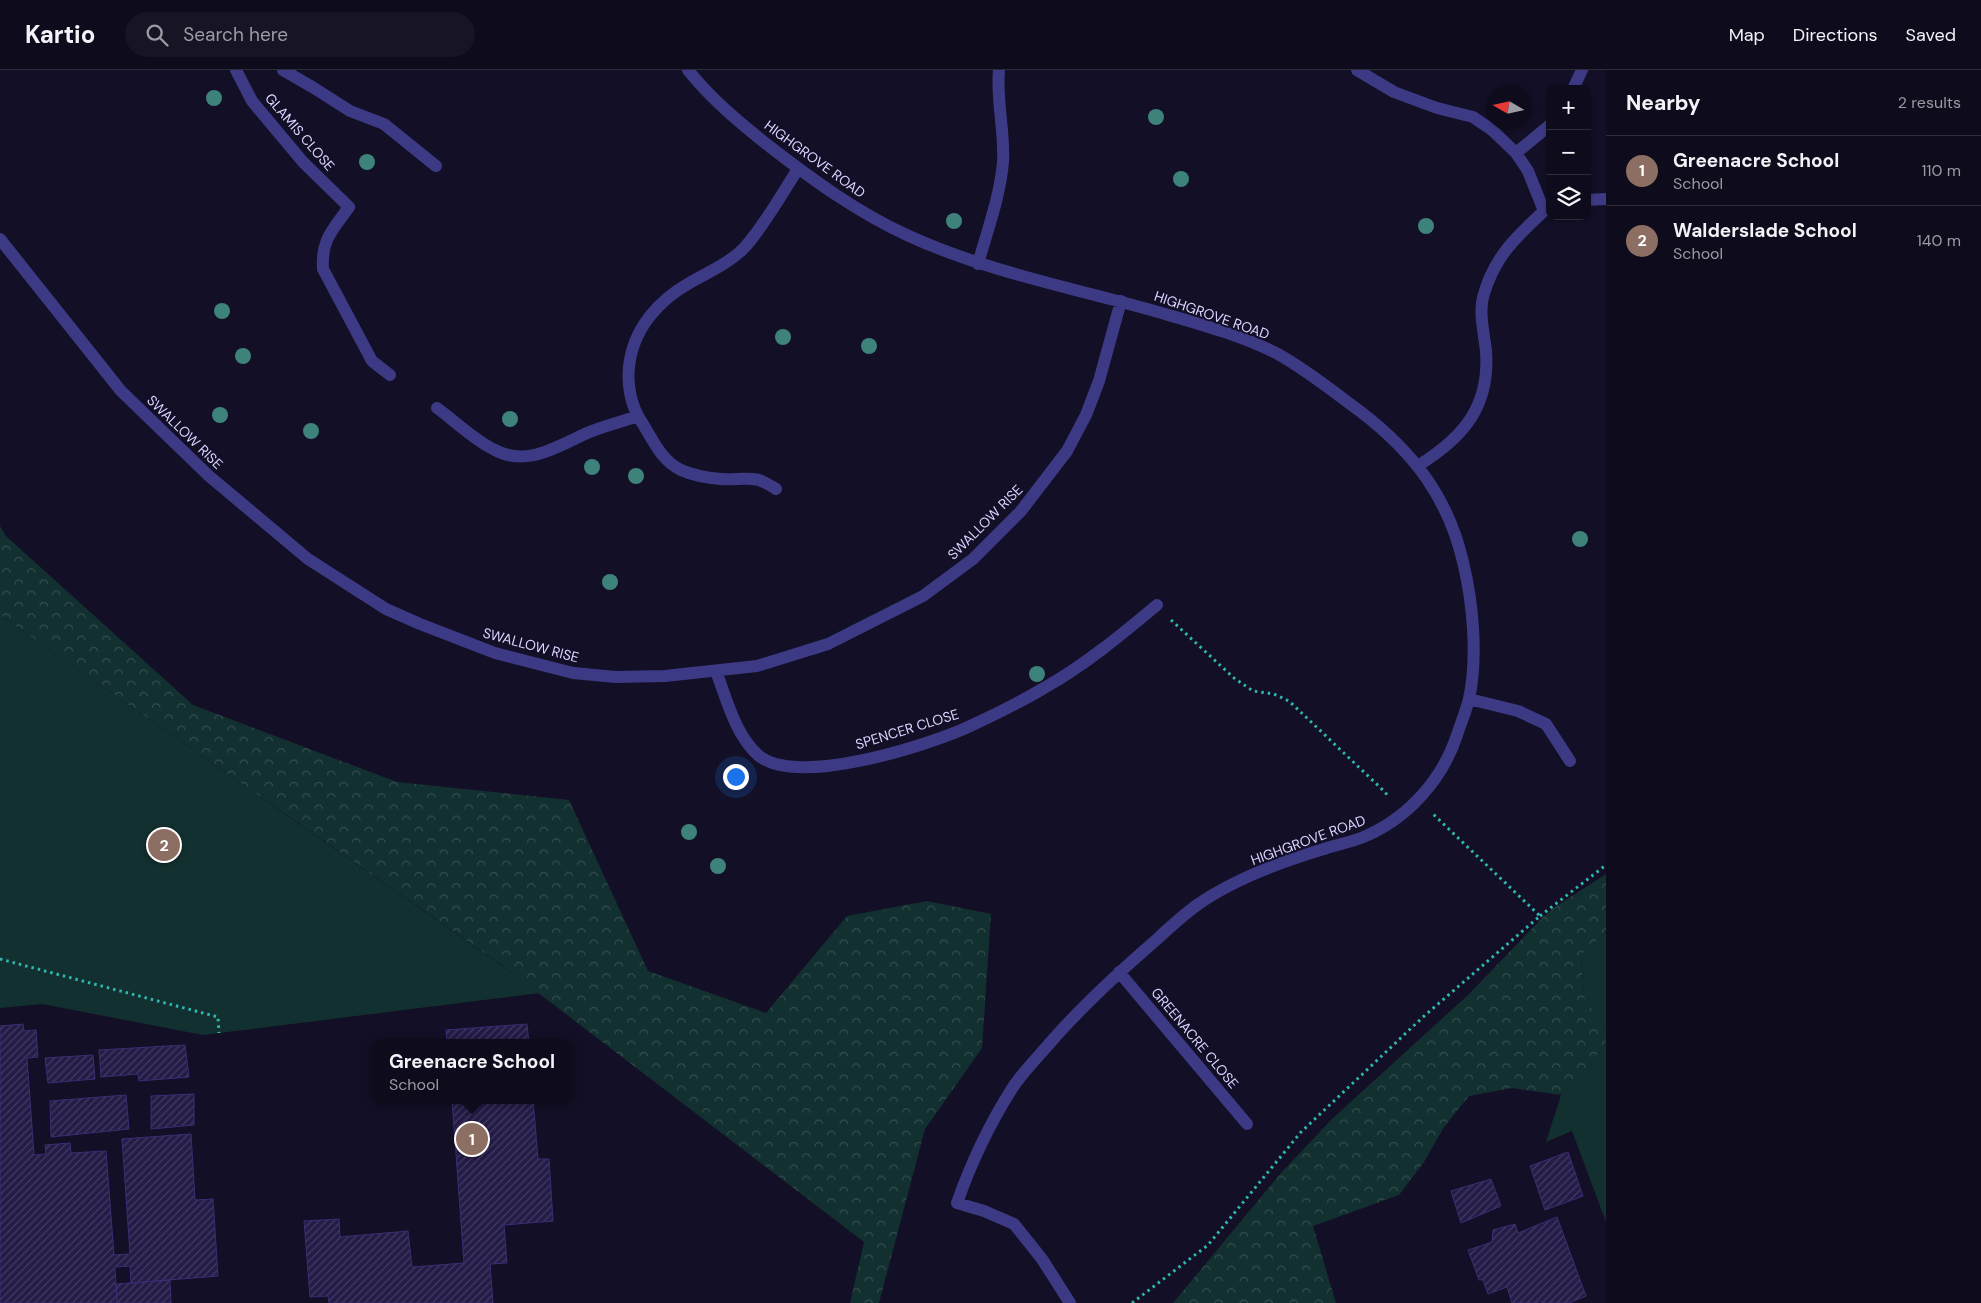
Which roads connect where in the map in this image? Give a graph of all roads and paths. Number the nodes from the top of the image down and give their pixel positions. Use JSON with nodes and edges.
{"nodes":[{"id":1,"x":236,"y":70,"type":"edge"},
{"id":2,"x":283,"y":70,"type":"edge"},
{"id":3,"x":688,"y":70,"type":"edge"},
{"id":4,"x":999,"y":70,"type":"edge"},
{"id":5,"x":1357,"y":70,"type":"edge"},
{"id":6,"x":1582,"y":70,"type":"edge"},
{"id":7,"x":1576,"y":85,"type":"edge"},
{"id":8,"x":1546,"y":128,"type":"edge"},
{"id":9,"x":1516,"y":154,"type":"junction"},
{"id":10,"x":436,"y":166,"type":"dead end"},
{"id":11,"x":798,"y":168,"type":"junction"},
{"id":12,"x":1606,"y":199,"type":"edge"},
{"id":13,"x":1591,"y":200,"type":"edge"},
{"id":14,"x":1546,"y":208,"type":"edge"},
{"id":15,"x":1546,"y":211,"type":"edge"},
{"id":16,"x":0,"y":239,"type":"edge"},
{"id":17,"x":978,"y":264,"type":"junction"},
{"id":18,"x":1121,"y":301,"type":"junction"},
{"id":19,"x":390,"y":375,"type":"dead end"},
{"id":20,"x":437,"y":408,"type":"dead end"},
{"id":21,"x":638,"y":416,"type":"junction"},
{"id":22,"x":1419,"y":465,"type":"junction"},
{"id":23,"x":776,"y":489,"type":"dead end"},
{"id":24,"x":1157,"y":605,"type":"joint"},
{"id":25,"x":716,"y":671,"type":"junction"},
{"id":26,"x":1469,"y":699,"type":"junction"},
{"id":27,"x":1570,"y":761,"type":"dead end"},
{"id":28,"x":1418,"y":798,"type":"junction"},
{"id":29,"x":1401,"y":815,"type":"junction"},
{"id":30,"x":1606,"y":865,"type":"edge"},
{"id":31,"x":1540,"y":916,"type":"junction"},
{"id":32,"x":0,"y":959,"type":"edge"},
{"id":33,"x":1119,"y":972,"type":"junction"},
{"id":34,"x":219,"y":1033,"type":"dead end"},
{"id":35,"x":1247,"y":1124,"type":"dead end"},
{"id":36,"x":1070,"y":1303,"type":"edge"},
{"id":37,"x":1132,"y":1303,"type":"edge"}],
"edges":[{"from":1,"to":19,"type":"street","name":"GLAMIS CLOSE"},
{"from":2,"to":10,"type":"street"},
{"from":3,"to":11,"type":"street","name":"HIGHGROVE ROAD"},
{"from":4,"to":17,"type":"street"},
{"from":5,"to":9,"type":"street"},
{"from":6,"to":7,"type":"street"},
{"from":8,"to":9,"type":"street"},
{"from":9,"to":14,"type":"street"},
{"from":11,"to":17,"type":"street","name":"HIGHGROVE ROAD"},
{"from":11,"to":21,"type":"street"},
{"from":12,"to":13,"type":"street"},
{"from":15,"to":22,"type":"street"},
{"from":16,"to":25,"type":"street","name":"SWALLOW RISE"},
{"from":17,"to":18,"type":"street","name":"HIGHGROVE ROAD"},
{"from":18,"to":22,"type":"street","name":"HIGHGROVE ROAD"},
{"from":18,"to":25,"type":"street","name":"SWALLOW RISE"},
{"from":20,"to":21,"type":"street"},
{"from":21,"to":23,"type":"street"},
{"from":22,"to":26,"type":"street","name":"HIGHGROVE ROAD"},
{"from":24,"to":25,"type":"street","name":"SPENCER CLOSE"},
{"from":24,"to":29,"type":"path"},
{"from":26,"to":27,"type":"street"},
{"from":26,"to":28,"type":"street","name":"HIGHGROVE ROAD"},
{"from":28,"to":29,"type":"street","name":"HIGHGROVE ROAD"},
{"from":28,"to":31,"type":"path"},
{"from":29,"to":33,"type":"street","name":"HIGHGROVE ROAD"},
{"from":30,"to":31,"type":"path"},
{"from":31,"to":37,"type":"path"},
{"from":32,"to":34,"type":"path"},
{"from":33,"to":35,"type":"street","name":"GREENACRE CLOSE"},
{"from":33,"to":36,"type":"street","name":"HIGHGROVE ROAD"}]}
